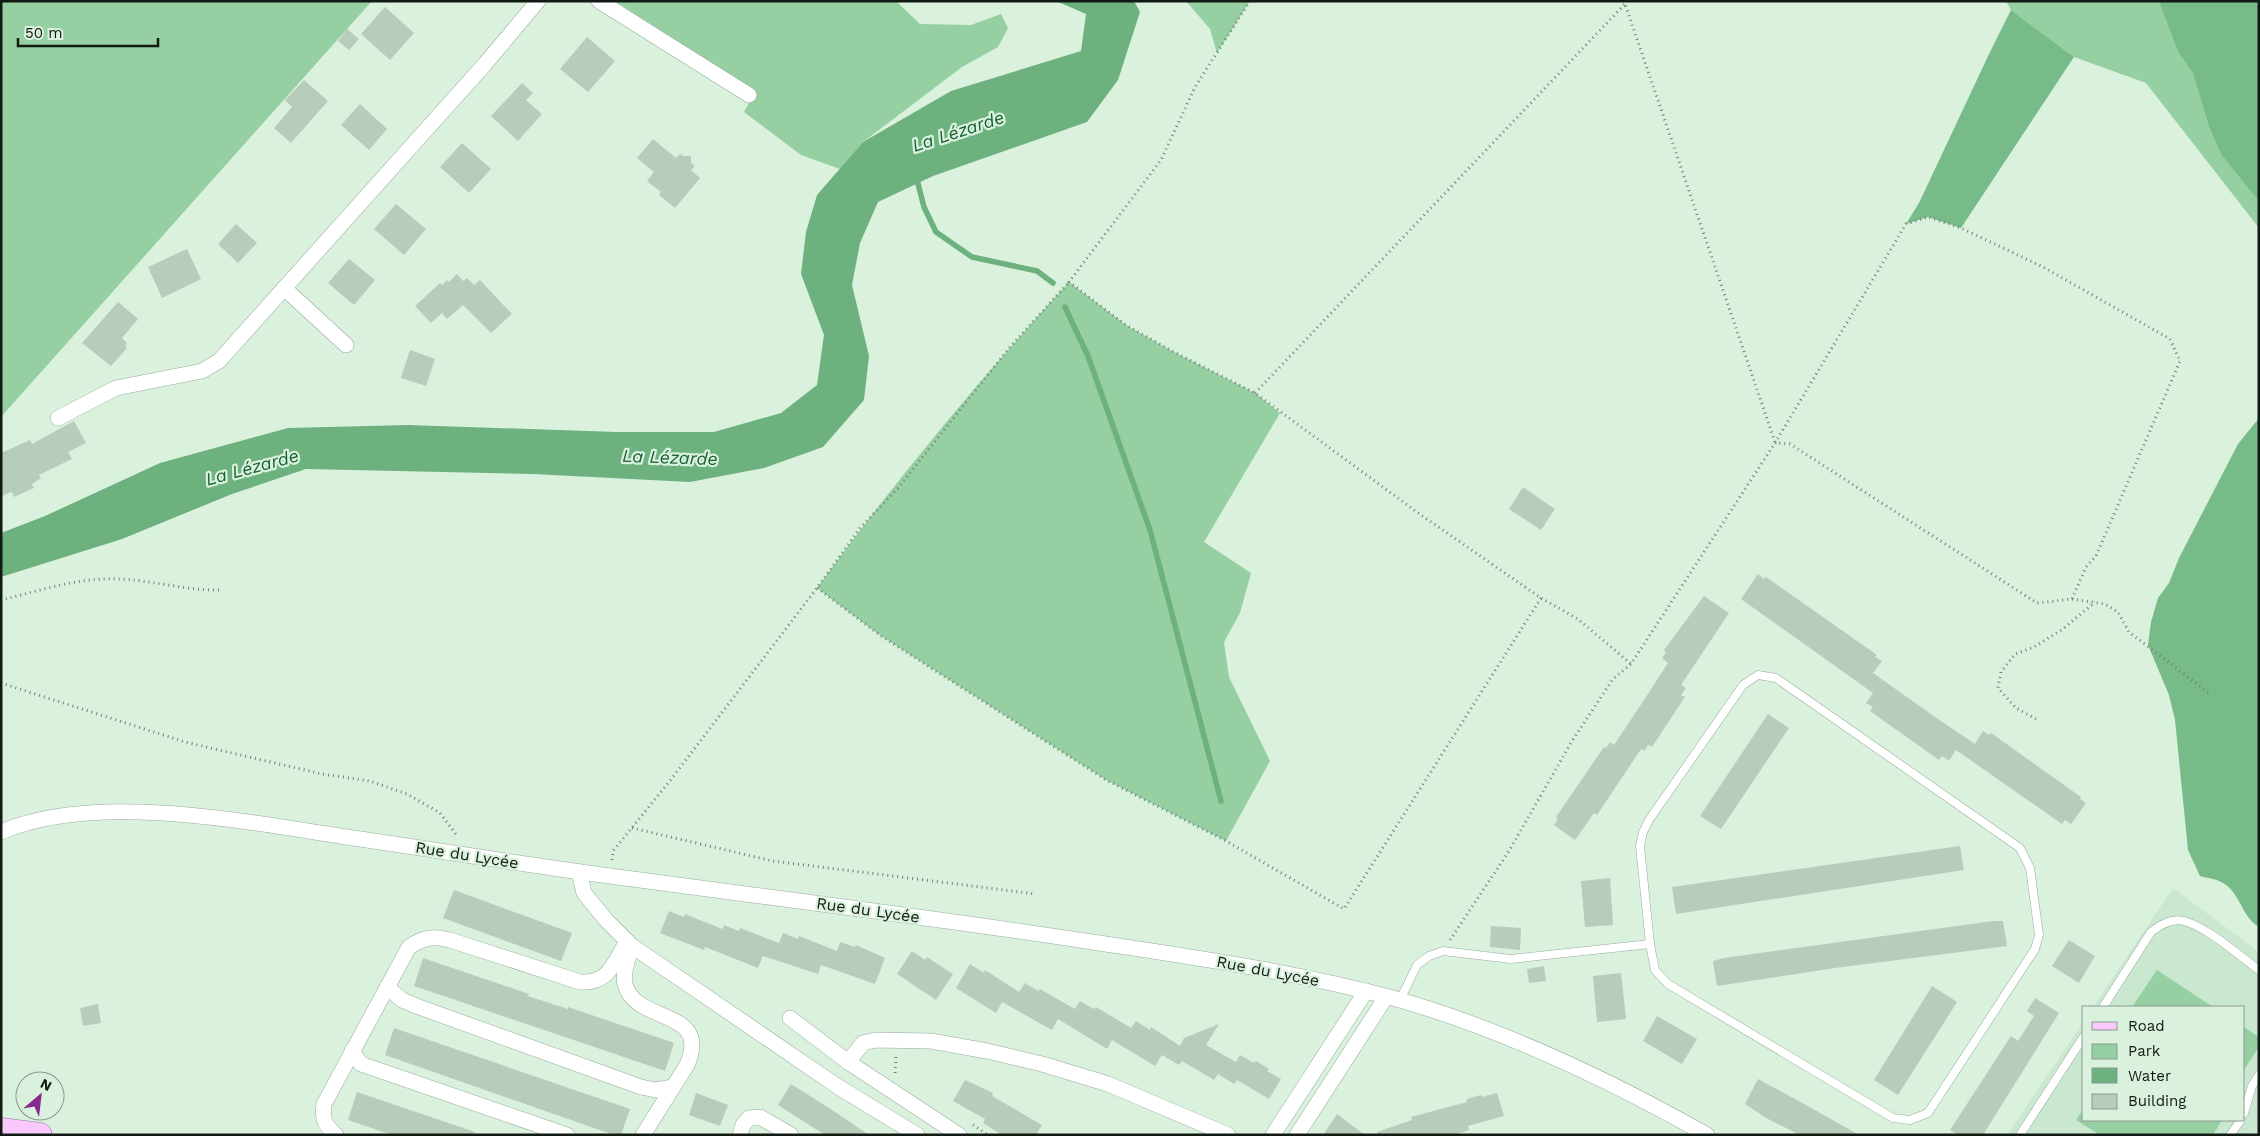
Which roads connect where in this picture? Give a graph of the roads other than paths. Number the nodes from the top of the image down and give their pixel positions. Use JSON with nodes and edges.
{"nodes":[{"id":1,"x":538,"y":1,"type":"edge"},
{"id":2,"x":600,"y":1,"type":"edge"},
{"id":3,"x":749,"y":95,"type":"dead end"},
{"id":4,"x":284,"y":288,"type":"junction"},
{"id":5,"x":346,"y":345,"type":"dead end"},
{"id":6,"x":58,"y":418,"type":"dead end"},
{"id":7,"x":1,"y":832,"type":"edge"},
{"id":8,"x":579,"y":872,"type":"junction"},
{"id":9,"x":630,"y":944,"type":"junction"},
{"id":10,"x":1650,"y":944,"type":"junction"},
{"id":11,"x":2259,"y":970,"type":"edge"},
{"id":12,"x":387,"y":987,"type":"junction"},
{"id":13,"x":1366,"y":991,"type":"junction"},
{"id":14,"x":1393,"y":998,"type":"junction"},
{"id":15,"x":2104,"y":1006,"type":"edge"},
{"id":16,"x":790,"y":1018,"type":"dead end"},
{"id":17,"x":2082,"y":1039,"type":"edge"},
{"id":18,"x":352,"y":1051,"type":"junction"},
{"id":19,"x":848,"y":1062,"type":"junction"},
{"id":20,"x":2259,"y":1075,"type":"edge"},
{"id":21,"x":673,"y":1087,"type":"junction"},
{"id":22,"x":2245,"y":1110,"type":"edge"},
{"id":23,"x":2240,"y":1121,"type":"edge"},
{"id":24,"x":4,"y":1129,"type":"edge"},
{"id":25,"x":40,"y":1135,"type":"edge"},
{"id":26,"x":336,"y":1135,"type":"edge"},
{"id":27,"x":567,"y":1135,"type":"edge"},
{"id":28,"x":643,"y":1135,"type":"edge"},
{"id":29,"x":740,"y":1135,"type":"edge"},
{"id":30,"x":791,"y":1135,"type":"edge"},
{"id":31,"x":917,"y":1135,"type":"edge"},
{"id":32,"x":959,"y":1135,"type":"edge"},
{"id":33,"x":1228,"y":1135,"type":"edge"},
{"id":34,"x":1273,"y":1135,"type":"edge"},
{"id":35,"x":1297,"y":1135,"type":"edge"},
{"id":36,"x":1707,"y":1135,"type":"edge"},
{"id":37,"x":2020,"y":1135,"type":"edge"},
{"id":38,"x":2230,"y":1135,"type":"edge"}],
"edges":[{"from":1,"to":4,"type":"street"},
{"from":2,"to":3,"type":"street"},
{"from":4,"to":5,"type":"street"},
{"from":4,"to":6,"type":"street"},
{"from":7,"to":8,"type":"street","name":"Rue du Lycée"},
{"from":8,"to":9,"type":"street"},
{"from":8,"to":13,"type":"street","name":"Rue du Lycée"},
{"from":9,"to":12,"type":"street"},
{"from":9,"to":21,"type":"street"},
{"from":9,"to":31,"type":"street"},
{"from":10,"to":10,"type":"lane"},
{"from":10,"to":14,"type":"lane"},
{"from":11,"to":15,"type":"lane"},
{"from":12,"to":18,"type":"street"},
{"from":12,"to":21,"type":"street"},
{"from":13,"to":14,"type":"street","name":"Rue du Lycée"},
{"from":13,"to":34,"type":"street"},
{"from":14,"to":35,"type":"street"},
{"from":14,"to":36,"type":"street","name":"Rue du Lycée"},
{"from":16,"to":19,"type":"street"},
{"from":17,"to":37,"type":"lane"},
{"from":18,"to":26,"type":"street"},
{"from":18,"to":27,"type":"street"},
{"from":19,"to":32,"type":"street"},
{"from":19,"to":33,"type":"street"},
{"from":20,"to":22,"type":"lane"},
{"from":21,"to":28,"type":"street"},
{"from":23,"to":38,"type":"lane"},
{"from":24,"to":25,"type":"main road"},
{"from":29,"to":30,"type":"street"}]}
